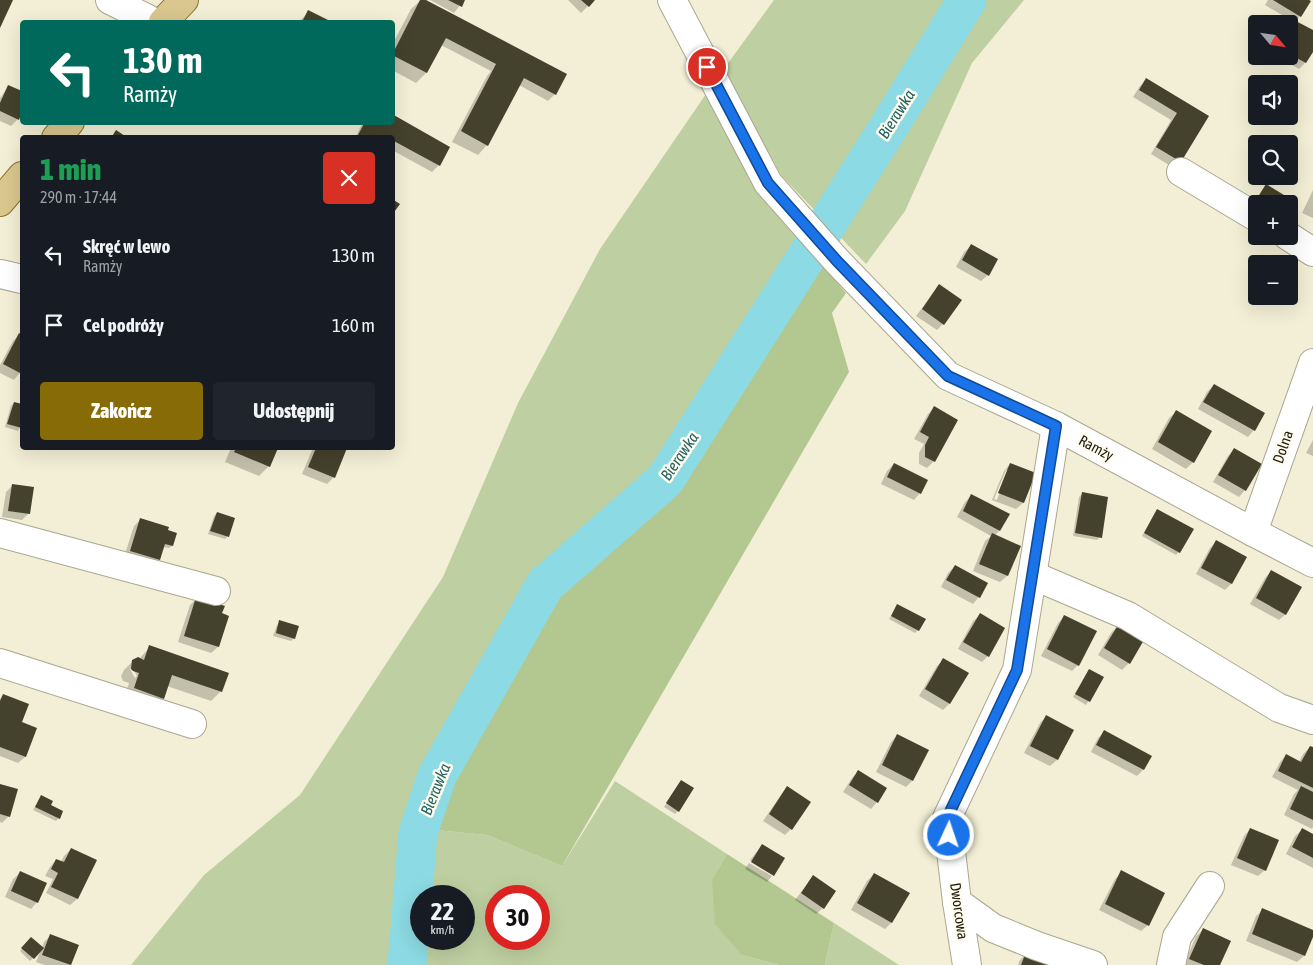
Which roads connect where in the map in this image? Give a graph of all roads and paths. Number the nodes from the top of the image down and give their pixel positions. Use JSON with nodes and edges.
{"nodes":[{"id":1,"x":110,"y":0,"type":"edge"},
{"id":2,"x":184,"y":0,"type":"edge"},
{"id":3,"x":672,"y":0,"type":"edge"},
{"id":4,"x":150,"y":20,"type":"edge"},
{"id":5,"x":165,"y":20,"type":"edge"},
{"id":6,"x":67,"y":125,"type":"edge"},
{"id":7,"x":59,"y":135,"type":"edge"},
{"id":8,"x":1181,"y":172,"type":"dead end"},
{"id":9,"x":20,"y":178,"type":"edge"},
{"id":10,"x":0,"y":202,"type":"edge"},
{"id":11,"x":1248,"y":212,"type":"edge"},
{"id":12,"x":1298,"y":242,"type":"edge"},
{"id":13,"x":1313,"y":252,"type":"edge"},
{"id":14,"x":0,"y":274,"type":"edge"},
{"id":15,"x":20,"y":279,"type":"edge"},
{"id":16,"x":1313,"y":362,"type":"edge"},
{"id":17,"x":1056,"y":426,"type":"junction"},
{"id":18,"x":1253,"y":532,"type":"junction"},
{"id":19,"x":0,"y":533,"type":"edge"},
{"id":20,"x":1313,"y":563,"type":"edge"},
{"id":21,"x":1032,"y":575,"type":"junction"},
{"id":22,"x":216,"y":591,"type":"dead end"},
{"id":23,"x":0,"y":663,"type":"edge"},
{"id":24,"x":1313,"y":720,"type":"edge"},
{"id":25,"x":192,"y":724,"type":"dead end"},
{"id":26,"x":1210,"y":886,"type":"dead end"},
{"id":27,"x":957,"y":902,"type":"junction"},
{"id":28,"x":967,"y":965,"type":"edge"},
{"id":29,"x":1093,"y":965,"type":"edge"},
{"id":30,"x":1172,"y":965,"type":"edge"}],
"edges":[{"from":1,"to":4,"type":"street"},
{"from":2,"to":5,"type":"main road"},
{"from":3,"to":17,"type":"street","name":"Ramży"},
{"from":6,"to":7,"type":"main road"},
{"from":8,"to":11,"type":"street"},
{"from":9,"to":10,"type":"main road"},
{"from":12,"to":13,"type":"street"},
{"from":14,"to":15,"type":"street"},
{"from":16,"to":18,"type":"street","name":"Dolna"},
{"from":17,"to":18,"type":"street","name":"Ramży"},
{"from":17,"to":21,"type":"street","name":"Dworcowa"},
{"from":18,"to":20,"type":"street","name":"Ramży"},
{"from":19,"to":22,"type":"street"},
{"from":21,"to":24,"type":"street"},
{"from":21,"to":27,"type":"street","name":"Dworcowa"},
{"from":23,"to":25,"type":"street"},
{"from":26,"to":30,"type":"street"},
{"from":27,"to":28,"type":"street","name":"Dworcowa"},
{"from":27,"to":29,"type":"street"}]}
